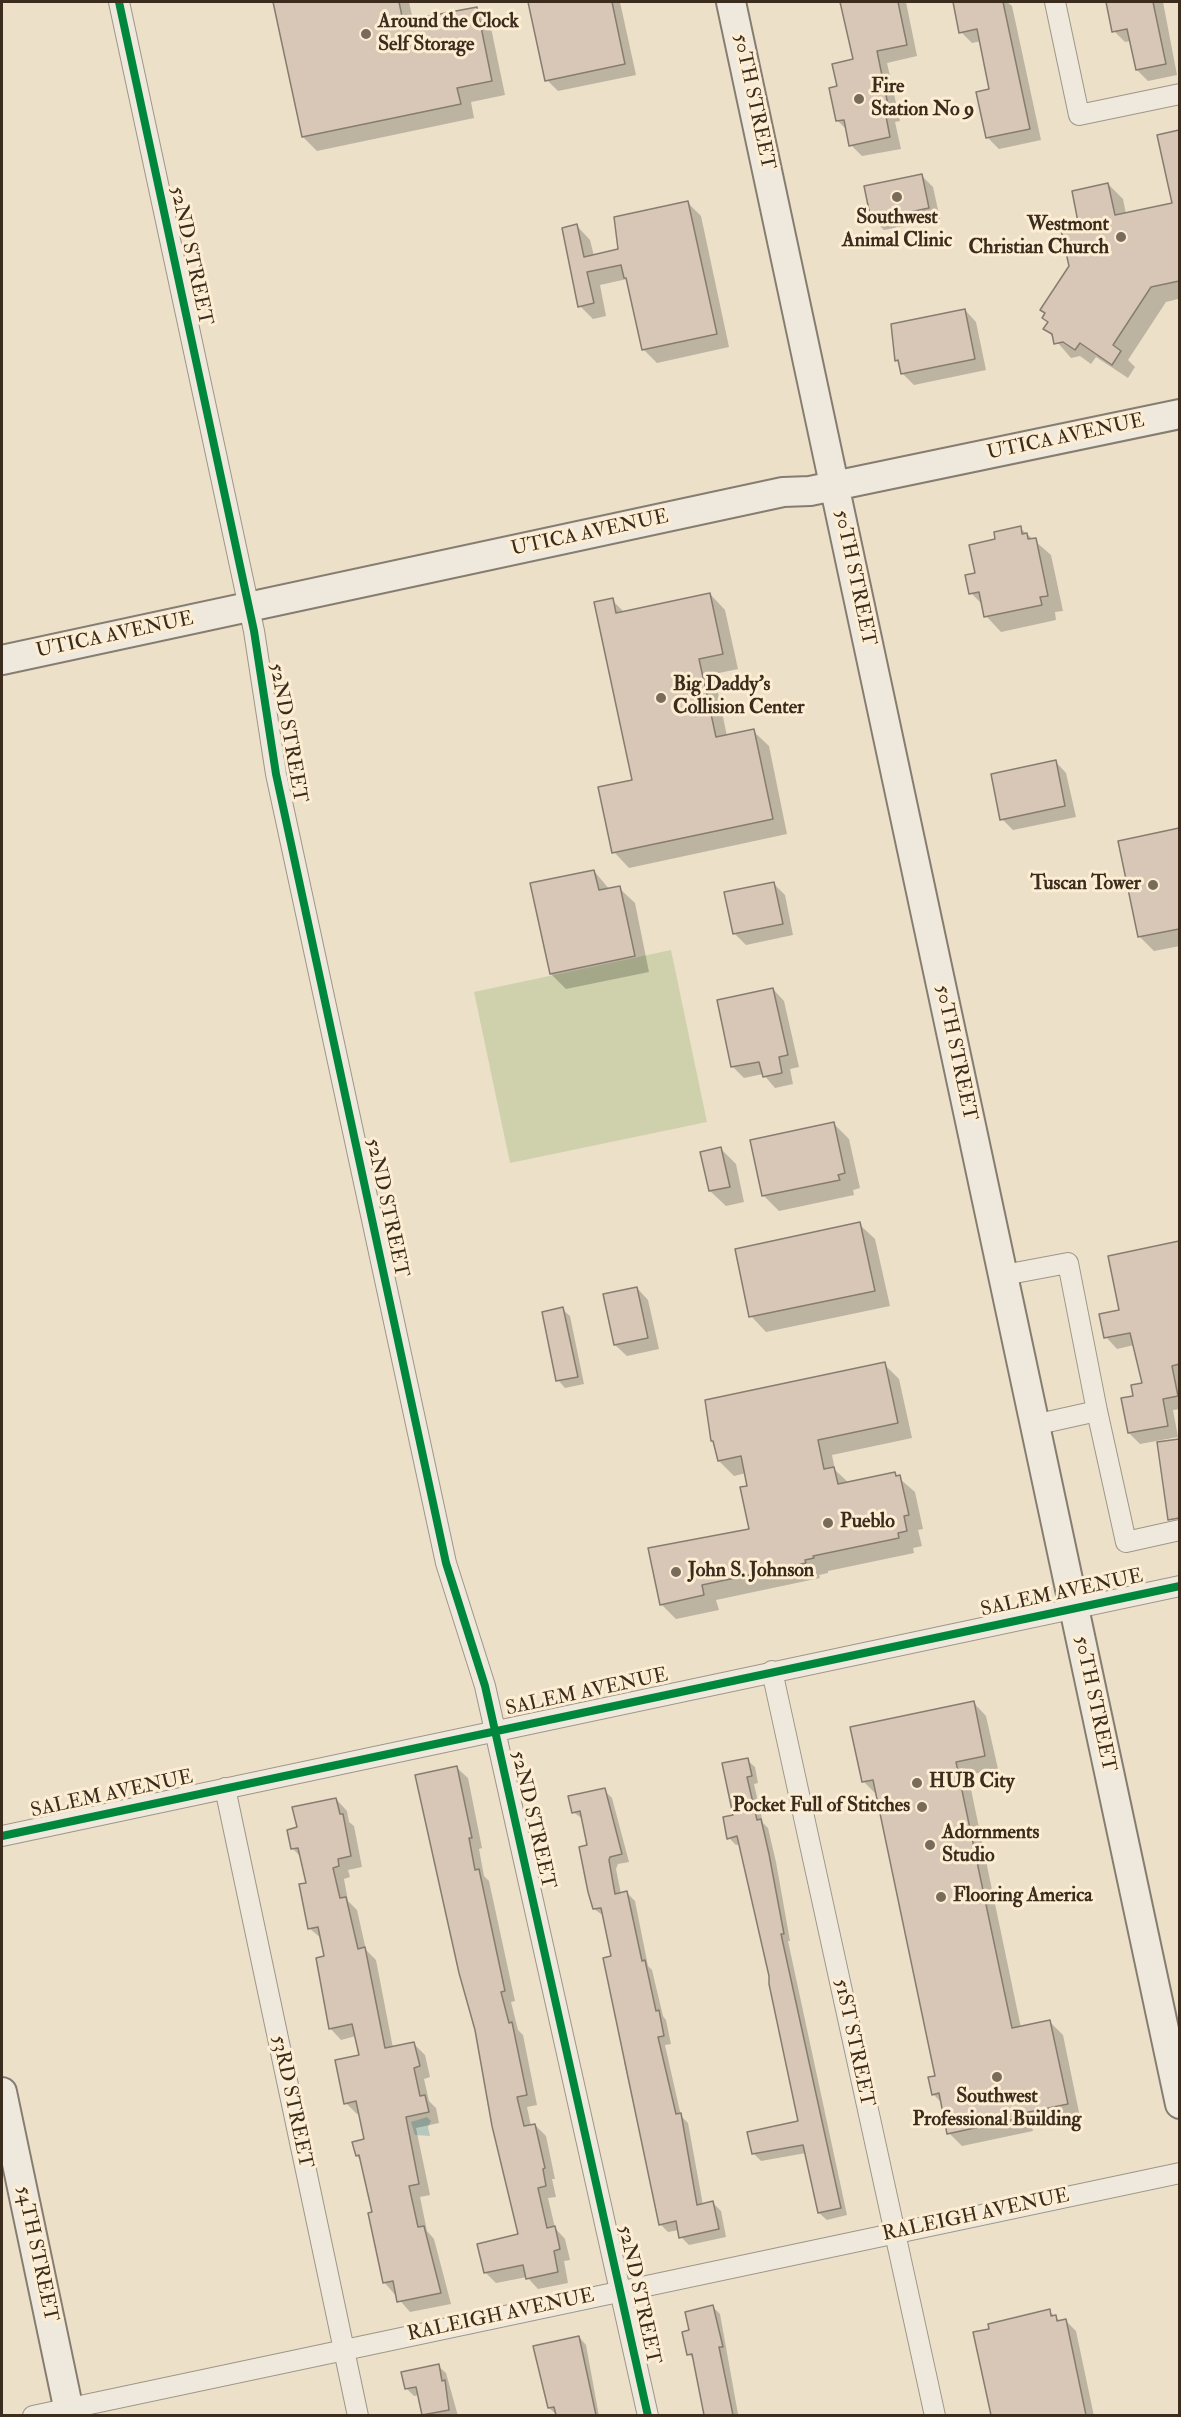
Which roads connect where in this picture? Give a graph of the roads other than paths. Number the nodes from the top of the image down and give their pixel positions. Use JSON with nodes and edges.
{"nodes":[{"id":1,"x":119,"y":2,"type":"edge"},
{"id":2,"x":731,"y":2,"type":"edge"},
{"id":3,"x":1055,"y":2,"type":"edge"},
{"id":4,"x":1179,"y":94,"type":"edge"},
{"id":5,"x":1179,"y":414,"type":"edge"},
{"id":6,"x":834,"y":486,"type":"junction"},
{"id":7,"x":249,"y":607,"type":"junction"},
{"id":8,"x":2,"y":660,"type":"edge"},
{"id":9,"x":1004,"y":1275,"type":"junction"},
{"id":10,"x":1096,"y":1411,"type":"junction"},
{"id":11,"x":1035,"y":1425,"type":"junction"},
{"id":12,"x":1179,"y":1530,"type":"edge"},
{"id":13,"x":1179,"y":1586,"type":"edge"},
{"id":14,"x":1074,"y":1608,"type":"junction"},
{"id":15,"x":772,"y":1671,"type":"junction"},
{"id":16,"x":495,"y":1730,"type":"junction"},
{"id":17,"x":225,"y":1788,"type":"junction"},
{"id":18,"x":2,"y":1836,"type":"edge"},
{"id":19,"x":2,"y":2092,"type":"edge"},
{"id":20,"x":1179,"y":2104,"type":"edge"},
{"id":21,"x":1179,"y":2173,"type":"edge"},
{"id":22,"x":895,"y":2233,"type":"junction"},
{"id":23,"x":621,"y":2291,"type":"junction"},
{"id":24,"x":344,"y":2349,"type":"junction"},
{"id":25,"x":69,"y":2412,"type":"edge"},
{"id":26,"x":33,"y":2415,"type":"edge"},
{"id":27,"x":358,"y":2415,"type":"edge"},
{"id":28,"x":648,"y":2415,"type":"edge"},
{"id":29,"x":935,"y":2415,"type":"edge"}],
"edges":[{"from":1,"to":7,"type":"street","name":"52ND STREET"},
{"from":2,"to":6,"type":"main road","name":"50TH STREET"},
{"from":3,"to":4,"type":"street"},
{"from":5,"to":6,"type":"main road","name":"UTICA AVENUE"},
{"from":6,"to":7,"type":"main road","name":"UTICA AVENUE"},
{"from":6,"to":9,"type":"main road","name":"50TH STREET"},
{"from":7,"to":8,"type":"main road","name":"UTICA AVENUE"},
{"from":7,"to":16,"type":"street","name":"52ND STREET"},
{"from":9,"to":10,"type":"street"},
{"from":9,"to":11,"type":"main road","name":"50TH STREET"},
{"from":10,"to":11,"type":"street"},
{"from":10,"to":12,"type":"street"},
{"from":11,"to":14,"type":"main road","name":"50TH STREET"},
{"from":13,"to":14,"type":"street","name":"SALEM AVENUE"},
{"from":14,"to":15,"type":"street","name":"SALEM AVENUE"},
{"from":14,"to":20,"type":"main road","name":"50TH STREET"},
{"from":15,"to":16,"type":"street","name":"SALEM AVENUE"},
{"from":15,"to":22,"type":"street","name":"51ST STREET"},
{"from":16,"to":17,"type":"street","name":"SALEM AVENUE"},
{"from":16,"to":23,"type":"street","name":"52ND STREET"},
{"from":17,"to":18,"type":"street","name":"SALEM AVENUE"},
{"from":17,"to":24,"type":"street","name":"53RD STREET"},
{"from":19,"to":25,"type":"main road","name":"54TH STREET"},
{"from":21,"to":22,"type":"street","name":"RALEIGH AVENUE"},
{"from":22,"to":23,"type":"street","name":"RALEIGH AVENUE"},
{"from":22,"to":29,"type":"street","name":"51ST STREET"},
{"from":23,"to":24,"type":"street","name":"RALEIGH AVENUE"},
{"from":23,"to":28,"type":"street","name":"52ND STREET"},
{"from":24,"to":25,"type":"street","name":"RALEIGH AVENUE"},
{"from":24,"to":27,"type":"street","name":"53RD STREET"},
{"from":25,"to":26,"type":"street","name":"RALEIGH AVENUE"}]}
